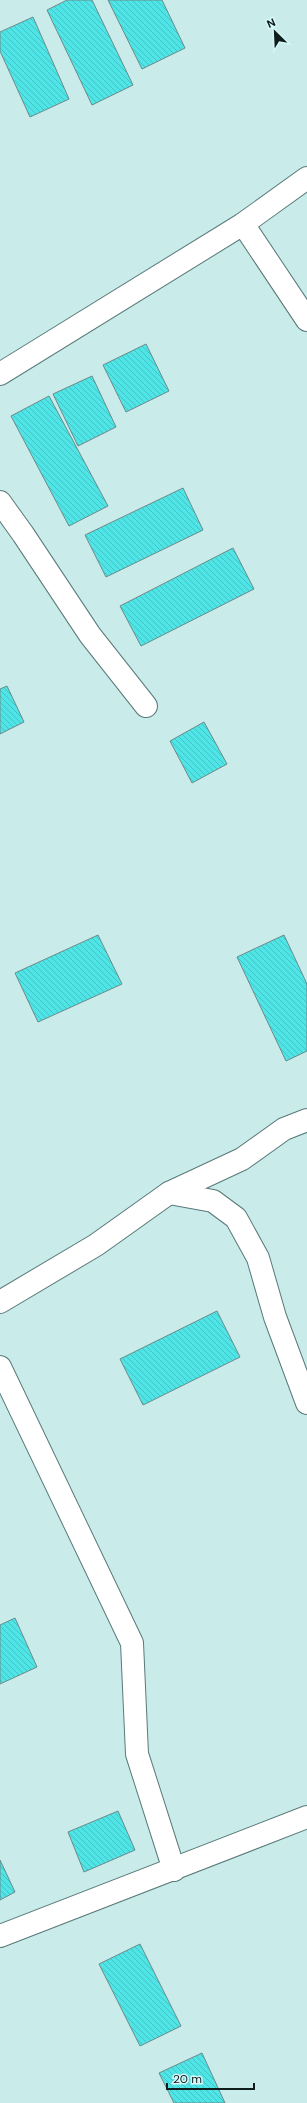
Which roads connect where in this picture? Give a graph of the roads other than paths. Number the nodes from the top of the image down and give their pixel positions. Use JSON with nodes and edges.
{"nodes":[{"id":1,"x":307,"y":178,"type":"edge"},
{"id":2,"x":243,"y":224,"type":"junction"},
{"id":3,"x":307,"y":320,"type":"edge"},
{"id":4,"x":0,"y":374,"type":"edge"},
{"id":5,"x":0,"y":502,"type":"edge"},
{"id":6,"x":146,"y":706,"type":"dead end"},
{"id":7,"x":307,"y":1120,"type":"edge"},
{"id":8,"x":169,"y":1194,"type":"junction"},
{"id":9,"x":0,"y":1302,"type":"edge"},
{"id":10,"x":0,"y":1367,"type":"edge"},
{"id":11,"x":307,"y":1403,"type":"edge"},
{"id":12,"x":307,"y":1817,"type":"edge"},
{"id":13,"x":174,"y":1870,"type":"junction"},
{"id":14,"x":0,"y":1936,"type":"edge"}],
"edges":[{"from":1,"to":2,"type":"street"},
{"from":2,"to":3,"type":"street"},
{"from":2,"to":4,"type":"street"},
{"from":5,"to":6,"type":"street"},
{"from":7,"to":8,"type":"street"},
{"from":8,"to":9,"type":"street"},
{"from":8,"to":11,"type":"street"},
{"from":10,"to":13,"type":"street"},
{"from":12,"to":13,"type":"street"},
{"from":13,"to":14,"type":"street"}]}
